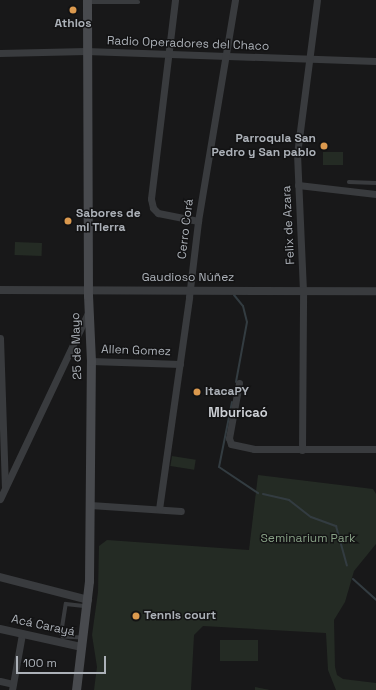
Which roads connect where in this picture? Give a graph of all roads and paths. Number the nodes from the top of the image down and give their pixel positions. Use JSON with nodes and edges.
{"nodes":[{"id":1,"x":175,"y":0,"type":"edge"},
{"id":2,"x":235,"y":0,"type":"edge"},
{"id":3,"x":317,"y":0,"type":"edge"},
{"id":4,"x":87,"y":1,"type":"edge"},
{"id":5,"x":138,"y":2,"type":"dead end"},
{"id":6,"x":86,"y":51,"type":"junction"},
{"id":7,"x":0,"y":52,"type":"edge"},
{"id":8,"x":169,"y":53,"type":"junction"},
{"id":9,"x":225,"y":55,"type":"junction"},
{"id":10,"x":308,"y":60,"type":"junction"},
{"id":11,"x":376,"y":61,"type":"edge"},
{"id":12,"x":349,"y":182,"type":"dead end"},
{"id":13,"x":356,"y":183,"type":"junction"},
{"id":14,"x":364,"y":183,"type":"junction"},
{"id":15,"x":376,"y":183,"type":"edge"},
{"id":16,"x":298,"y":185,"type":"junction"},
{"id":17,"x":356,"y":192,"type":"junction"},
{"id":18,"x":365,"y":193,"type":"junction"},
{"id":19,"x":376,"y":194,"type":"edge"},
{"id":20,"x":198,"y":220,"type":"junction"},
{"id":21,"x":0,"y":290,"type":"edge"},
{"id":22,"x":88,"y":290,"type":"junction"},
{"id":23,"x":190,"y":290,"type":"junction"},
{"id":24,"x":303,"y":291,"type":"junction"},
{"id":25,"x":376,"y":291,"type":"edge"},
{"id":26,"x":88,"y":313,"type":"junction"},
{"id":27,"x":0,"y":338,"type":"edge"},
{"id":28,"x":91,"y":361,"type":"junction"},
{"id":29,"x":180,"y":364,"type":"junction"},
{"id":30,"x":0,"y":372,"type":"edge"},
{"id":31,"x":239,"y":383,"type":"dead end"},
{"id":32,"x":376,"y":449,"type":"edge"},
{"id":33,"x":302,"y":450,"type":"junction"},
{"id":34,"x":5,"y":488,"type":"junction"},
{"id":35,"x":0,"y":499,"type":"edge"},
{"id":36,"x":90,"y":505,"type":"junction"},
{"id":37,"x":159,"y":509,"type":"junction"},
{"id":38,"x":181,"y":511,"type":"dead end"},
{"id":39,"x":0,"y":577,"type":"edge"},
{"id":40,"x":72,"y":600,"type":"junction"},
{"id":41,"x":88,"y":603,"type":"junction"},
{"id":42,"x":0,"y":629,"type":"edge"},
{"id":43,"x":22,"y":634,"type":"junction"},
{"id":44,"x":64,"y":640,"type":"junction"},
{"id":45,"x":82,"y":643,"type":"junction"},
{"id":46,"x":0,"y":682,"type":"edge"},
{"id":47,"x":13,"y":687,"type":"edge"},
{"id":48,"x":76,"y":690,"type":"edge"}],
"edges":[{"from":1,"to":8,"type":"street"},
{"from":2,"to":9,"type":"street","name":"Cerro Corá"},
{"from":3,"to":10,"type":"street","name":"Felix de Azara"},
{"from":4,"to":5,"type":"lane"},
{"from":4,"to":6,"type":"main road","name":"25 de Mayo"},
{"from":6,"to":7,"type":"street","name":"Radio Operadores del Chaco"},
{"from":6,"to":8,"type":"street","name":"Radio Operadores del Chaco"},
{"from":6,"to":22,"type":"main road","name":"25 de Mayo"},
{"from":8,"to":9,"type":"street","name":"Radio Operadores del Chaco"},
{"from":8,"to":20,"type":"street"},
{"from":9,"to":10,"type":"street","name":"Radio Operadores del Chaco"},
{"from":9,"to":20,"type":"street","name":"Cerro Corá"},
{"from":10,"to":11,"type":"street","name":"Radio Operadores del Chaco"},
{"from":10,"to":16,"type":"street","name":"Felix de Azara"},
{"from":12,"to":13,"type":"lane"},
{"from":13,"to":14,"type":"lane"},
{"from":13,"to":17,"type":"lane"},
{"from":14,"to":15,"type":"lane"},
{"from":14,"to":18,"type":"lane"},
{"from":16,"to":17,"type":"street"},
{"from":16,"to":24,"type":"street","name":"Felix de Azara"},
{"from":17,"to":18,"type":"street"},
{"from":18,"to":19,"type":"street"},
{"from":20,"to":23,"type":"street","name":"Cerro Corá"},
{"from":21,"to":22,"type":"street","name":"Gaudioso Núñez"},
{"from":22,"to":23,"type":"street","name":"Gaudioso Núñez"},
{"from":22,"to":26,"type":"main road","name":"25 de Mayo"},
{"from":23,"to":24,"type":"street","name":"Gaudioso Núñez"},
{"from":23,"to":29,"type":"street","name":"Cerro Corá"},
{"from":24,"to":25,"type":"street","name":"Gaudioso Núñez"},
{"from":24,"to":33,"type":"street","name":"Felix de Azara"},
{"from":26,"to":28,"type":"main road","name":"25 de Mayo"},
{"from":26,"to":34,"type":"street"},
{"from":27,"to":30,"type":"street"},
{"from":28,"to":29,"type":"street","name":"Allen Gomez"},
{"from":28,"to":36,"type":"main road","name":"25 de Mayo"},
{"from":29,"to":37,"type":"street","name":"Cerro Corá"},
{"from":30,"to":34,"type":"street"},
{"from":31,"to":33,"type":"street"},
{"from":32,"to":33,"type":"street"},
{"from":34,"to":35,"type":"street"},
{"from":36,"to":37,"type":"street"},
{"from":36,"to":41,"type":"main road","name":"25 de Mayo"},
{"from":37,"to":38,"type":"street"},
{"from":39,"to":40,"type":"street"},
{"from":40,"to":41,"type":"street"},
{"from":40,"to":44,"type":"lane"},
{"from":41,"to":45,"type":"main road","name":"25 de Mayo"},
{"from":42,"to":43,"type":"street","name":"Acá Carayá"},
{"from":43,"to":44,"type":"street","name":"Acá Carayá"},
{"from":43,"to":47,"type":"street"},
{"from":44,"to":45,"type":"street","name":"Acá Carayá"},
{"from":45,"to":48,"type":"main road","name":"25 de Mayo"},
{"from":46,"to":47,"type":"street"}]}
